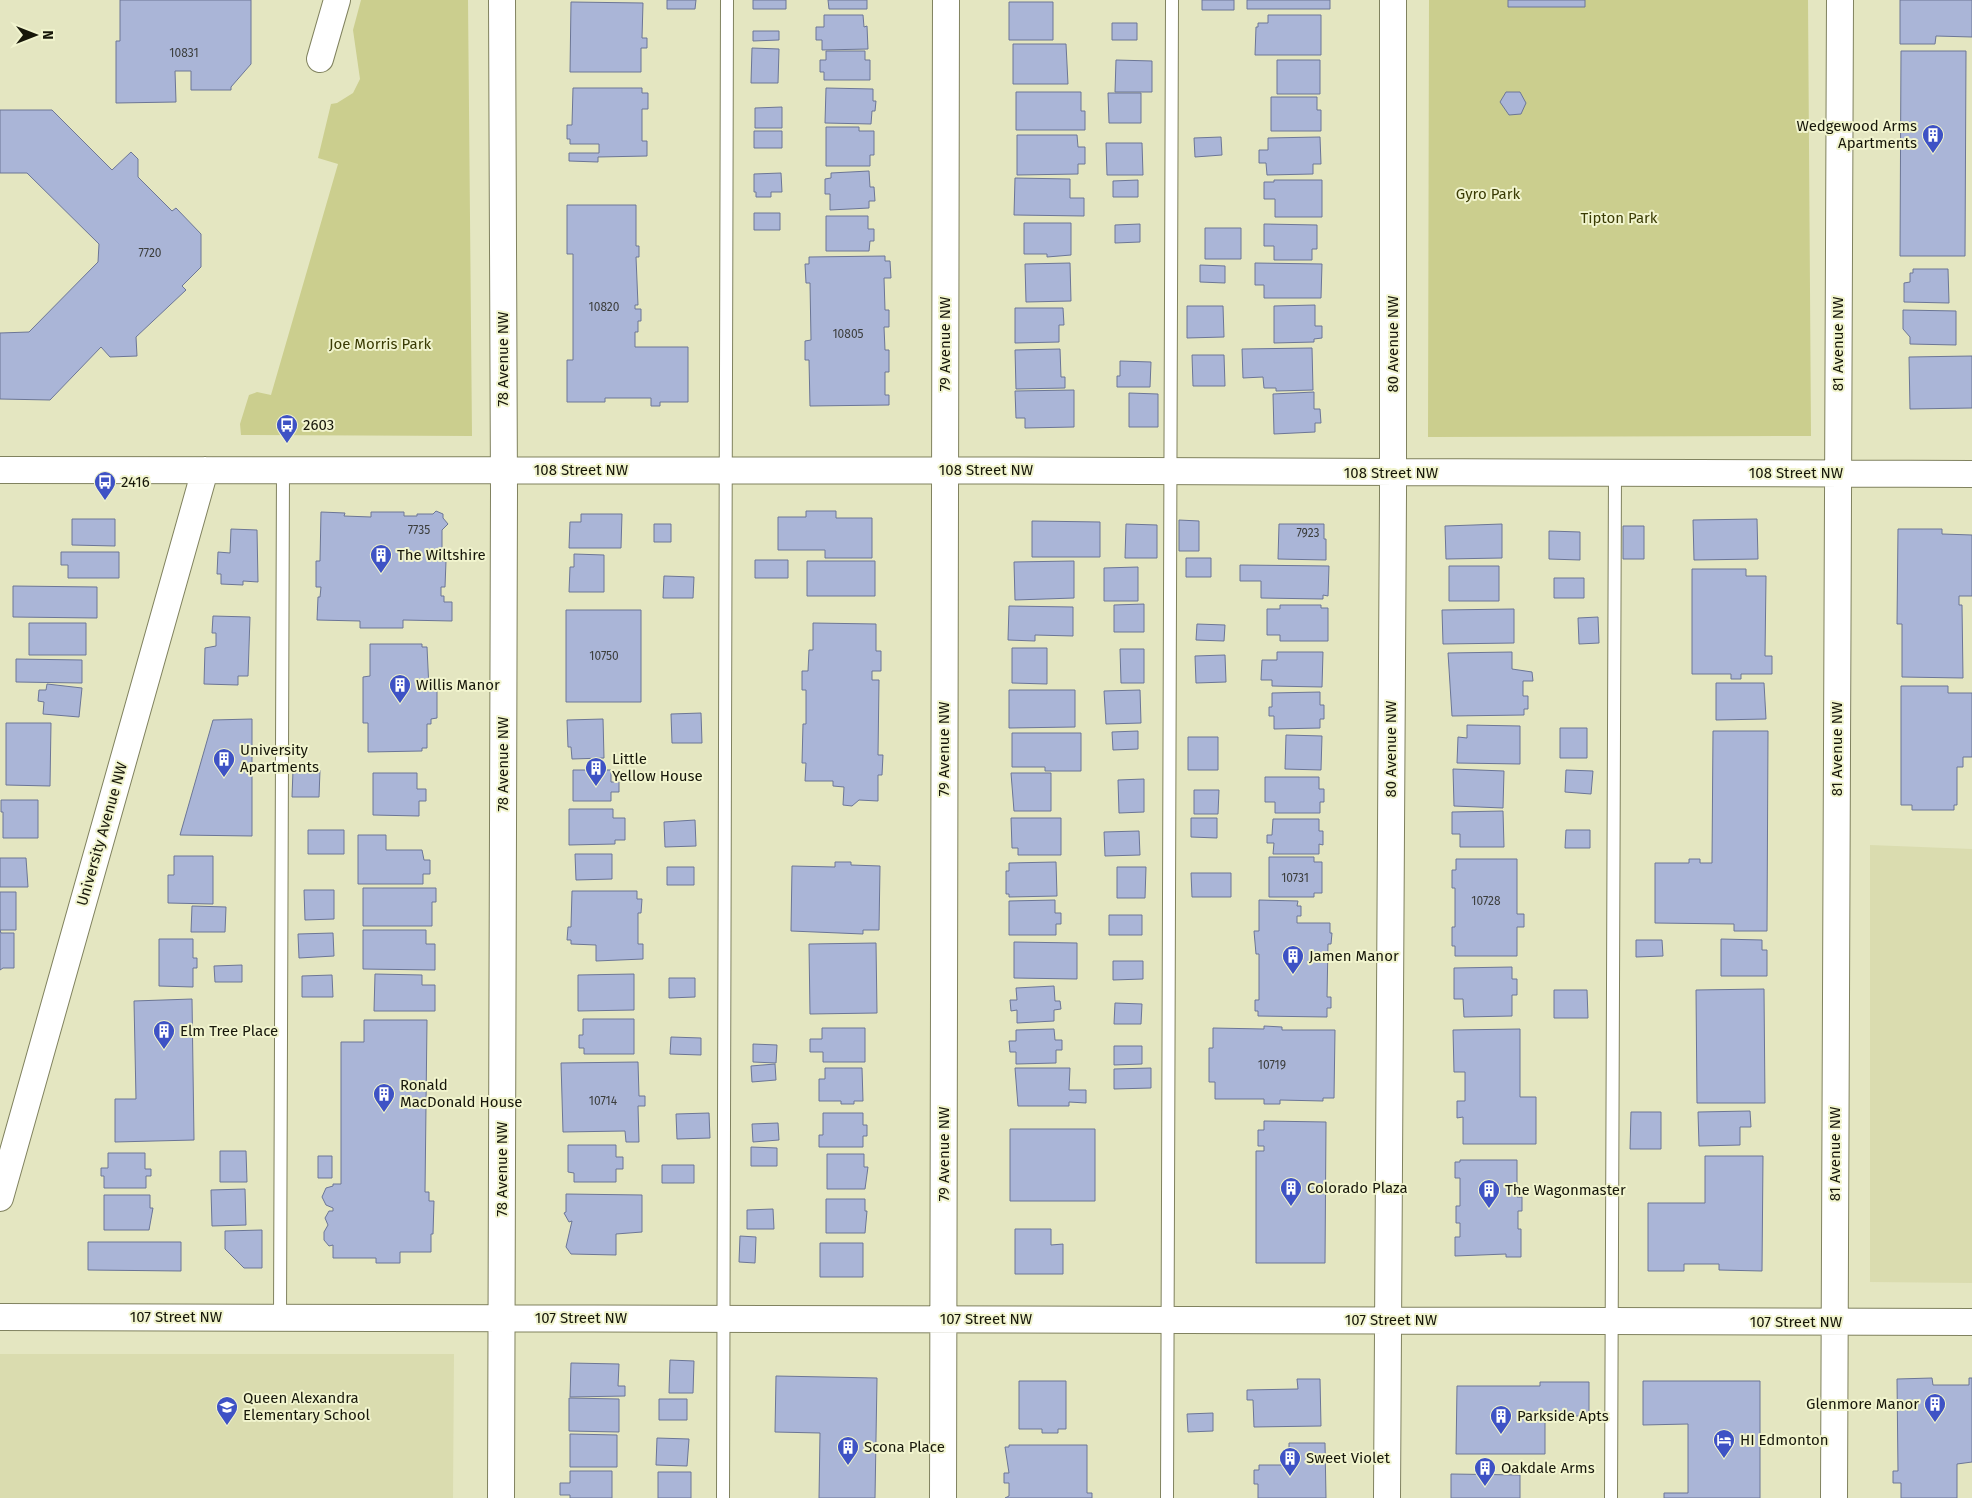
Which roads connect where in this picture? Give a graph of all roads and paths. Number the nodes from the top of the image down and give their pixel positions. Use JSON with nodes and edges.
{"nodes":[{"id":1,"x":338,"y":0,"type":"edge"},
{"id":2,"x":502,"y":0,"type":"edge"},
{"id":3,"x":728,"y":0,"type":"edge"},
{"id":4,"x":946,"y":0,"type":"edge"},
{"id":5,"x":1172,"y":0,"type":"edge"},
{"id":6,"x":1393,"y":0,"type":"edge"},
{"id":7,"x":1840,"y":0,"type":"edge"},
{"id":8,"x":320,"y":59,"type":"dead end"},
{"id":9,"x":0,"y":470,"type":"edge"},
{"id":10,"x":205,"y":470,"type":"junction"},
{"id":11,"x":283,"y":470,"type":"junction"},
{"id":12,"x":504,"y":470,"type":"junction"},
{"id":13,"x":724,"y":470,"type":"junction"},
{"id":14,"x":944,"y":470,"type":"junction"},
{"id":15,"x":1170,"y":470,"type":"junction"},
{"id":16,"x":1393,"y":473,"type":"junction"},
{"id":17,"x":1615,"y":473,"type":"junction"},
{"id":18,"x":1837,"y":473,"type":"junction"},
{"id":19,"x":1972,"y":474,"type":"edge"},
{"id":20,"x":0,"y":1198,"type":"edge"},
{"id":21,"x":0,"y":1317,"type":"edge"},
{"id":22,"x":501,"y":1317,"type":"junction"},
{"id":23,"x":280,"y":1318,"type":"junction"},
{"id":24,"x":723,"y":1319,"type":"junction"},
{"id":25,"x":943,"y":1319,"type":"junction"},
{"id":26,"x":1167,"y":1319,"type":"junction"},
{"id":27,"x":1387,"y":1320,"type":"junction"},
{"id":28,"x":1611,"y":1321,"type":"junction"},
{"id":29,"x":1835,"y":1322,"type":"junction"},
{"id":30,"x":1972,"y":1322,"type":"edge"},
{"id":31,"x":501,"y":1498,"type":"edge"},
{"id":32,"x":723,"y":1498,"type":"edge"},
{"id":33,"x":943,"y":1498,"type":"edge"},
{"id":34,"x":1167,"y":1498,"type":"edge"},
{"id":35,"x":1386,"y":1498,"type":"edge"},
{"id":36,"x":1611,"y":1498,"type":"edge"},
{"id":37,"x":1834,"y":1498,"type":"edge"}],
"edges":[{"from":1,"to":8,"type":"street"},
{"from":2,"to":12,"type":"street","name":"78 Avenue NW"},
{"from":3,"to":13,"type":"lane"},
{"from":4,"to":14,"type":"street","name":"79 Avenue NW"},
{"from":5,"to":15,"type":"lane"},
{"from":6,"to":16,"type":"street","name":"80 Avenue NW"},
{"from":7,"to":18,"type":"street","name":"81 Avenue NW"},
{"from":9,"to":10,"type":"street","name":"108 Street NW"},
{"from":10,"to":11,"type":"street","name":"108 Street NW"},
{"from":10,"to":20,"type":"street","name":"University Avenue NW"},
{"from":11,"to":12,"type":"street","name":"108 Street NW"},
{"from":11,"to":23,"type":"lane"},
{"from":12,"to":13,"type":"street","name":"108 Street NW"},
{"from":12,"to":22,"type":"street","name":"78 Avenue NW"},
{"from":13,"to":14,"type":"street","name":"108 Street NW"},
{"from":13,"to":24,"type":"lane"},
{"from":14,"to":15,"type":"street","name":"108 Street NW"},
{"from":14,"to":25,"type":"street","name":"79 Avenue NW"},
{"from":15,"to":16,"type":"street","name":"108 Street NW"},
{"from":15,"to":26,"type":"lane"},
{"from":16,"to":17,"type":"street","name":"108 Street NW"},
{"from":16,"to":27,"type":"street","name":"80 Avenue NW"},
{"from":17,"to":18,"type":"street","name":"108 Street NW"},
{"from":17,"to":28,"type":"lane"},
{"from":18,"to":19,"type":"street","name":"108 Street NW"},
{"from":18,"to":29,"type":"street","name":"81 Avenue NW"},
{"from":21,"to":23,"type":"street","name":"107 Street NW"},
{"from":22,"to":23,"type":"street","name":"107 Street NW"},
{"from":22,"to":24,"type":"street","name":"107 Street NW"},
{"from":22,"to":31,"type":"street","name":"78 Avenue NW"},
{"from":24,"to":25,"type":"street","name":"107 Street NW"},
{"from":24,"to":32,"type":"lane"},
{"from":25,"to":26,"type":"street","name":"107 Street NW"},
{"from":25,"to":33,"type":"street","name":"79 Avenue NW"},
{"from":26,"to":27,"type":"street","name":"107 Street NW"},
{"from":26,"to":34,"type":"lane"},
{"from":27,"to":28,"type":"street","name":"107 Street NW"},
{"from":27,"to":35,"type":"street","name":"80 Avenue NW"},
{"from":28,"to":29,"type":"street","name":"107 Street NW"},
{"from":28,"to":36,"type":"lane"},
{"from":29,"to":30,"type":"street","name":"107 Street NW"},
{"from":29,"to":37,"type":"street","name":"81 Avenue NW"}]}
